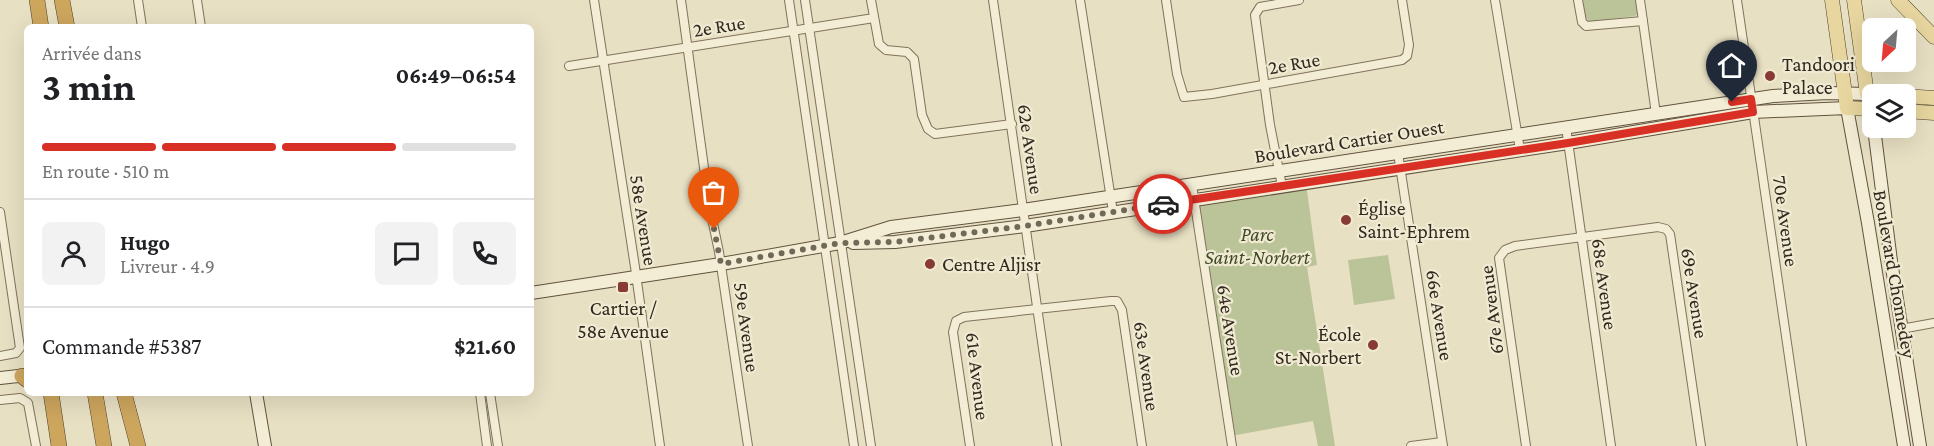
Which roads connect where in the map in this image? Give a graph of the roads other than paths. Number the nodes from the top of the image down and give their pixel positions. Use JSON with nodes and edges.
{"nodes":[{"id":1,"x":37,"y":0,"type":"edge"},
{"id":2,"x":62,"y":0,"type":"edge"},
{"id":3,"x":138,"y":0,"type":"edge"},
{"id":4,"x":197,"y":0,"type":"edge"},
{"id":5,"x":594,"y":0,"type":"edge"},
{"id":6,"x":681,"y":0,"type":"edge"},
{"id":7,"x":789,"y":0,"type":"edge"},
{"id":8,"x":805,"y":0,"type":"edge"},
{"id":9,"x":871,"y":0,"type":"edge"},
{"id":10,"x":993,"y":0,"type":"edge"},
{"id":11,"x":1080,"y":0,"type":"edge"},
{"id":12,"x":1166,"y":0,"type":"edge"},
{"id":13,"x":1299,"y":0,"type":"edge"},
{"id":14,"x":1402,"y":0,"type":"edge"},
{"id":15,"x":1495,"y":0,"type":"edge"},
{"id":16,"x":1578,"y":0,"type":"edge"},
{"id":17,"x":1640,"y":0,"type":"edge"},
{"id":18,"x":1737,"y":0,"type":"edge"},
{"id":19,"x":1832,"y":0,"type":"edge"},
{"id":20,"x":1854,"y":0,"type":"edge"},
{"id":21,"x":1898,"y":0,"type":"edge"},
{"id":22,"x":874,"y":18,"type":"junction"},
{"id":23,"x":1643,"y":21,"type":"junction"},
{"id":24,"x":41,"y":24,"type":"edge"},
{"id":25,"x":66,"y":24,"type":"edge"},
{"id":26,"x":142,"y":24,"type":"edge"},
{"id":27,"x":201,"y":24,"type":"edge"},
{"id":28,"x":809,"y":28,"type":"junction"},
{"id":29,"x":1930,"y":30,"type":"edge"},
{"id":30,"x":793,"y":31,"type":"junction"},
{"id":31,"x":688,"y":47,"type":"junction"},
{"id":32,"x":603,"y":60,"type":"junction"},
{"id":33,"x":569,"y":66,"type":"dead end"},
{"id":34,"x":1870,"y":84,"type":"edge"},
{"id":35,"x":1264,"y":85,"type":"junction"},
{"id":36,"x":1845,"y":93,"type":"junction"},
{"id":37,"x":1862,"y":94,"type":"edge"},
{"id":38,"x":1916,"y":97,"type":"edge"},
{"id":39,"x":1934,"y":98,"type":"edge"},
{"id":40,"x":1752,"y":106,"type":"junction"},
{"id":41,"x":1847,"y":108,"type":"junction"},
{"id":42,"x":1862,"y":110,"type":"edge"},
{"id":43,"x":1916,"y":111,"type":"edge"},
{"id":44,"x":1934,"y":112,"type":"edge"},
{"id":45,"x":1656,"y":114,"type":"junction"},
{"id":46,"x":1012,"y":124,"type":"junction"},
{"id":47,"x":1566,"y":127,"type":"junction"},
{"id":48,"x":1517,"y":135,"type":"junction"},
{"id":49,"x":1875,"y":138,"type":"edge"},
{"id":50,"x":1568,"y":143,"type":"junction"},
{"id":51,"x":1520,"y":150,"type":"junction"},
{"id":52,"x":827,"y":152,"type":"junction"},
{"id":53,"x":1398,"y":153,"type":"junction"},
{"id":54,"x":812,"y":155,"type":"junction"},
{"id":55,"x":1401,"y":168,"type":"junction"},
{"id":56,"x":1279,"y":171,"type":"junction"},
{"id":57,"x":1192,"y":184,"type":"junction"},
{"id":58,"x":1282,"y":186,"type":"junction"},
{"id":59,"x":1112,"y":197,"type":"junction"},
{"id":60,"x":1194,"y":200,"type":"junction"},
{"id":61,"x":1023,"y":210,"type":"junction"},
{"id":62,"x":0,"y":212,"type":"edge"},
{"id":63,"x":1113,"y":212,"type":"junction"},
{"id":64,"x":1025,"y":226,"type":"junction"},
{"id":65,"x":1582,"y":236,"type":"junction"},
{"id":66,"x":840,"y":243,"type":"junction"},
{"id":67,"x":825,"y":246,"type":"junction"},
{"id":68,"x":721,"y":264,"type":"junction"},
{"id":69,"x":636,"y":277,"type":"junction"},
{"id":70,"x":534,"y":293,"type":"edge"},
{"id":71,"x":1037,"y":309,"type":"junction"},
{"id":72,"x":1934,"y":323,"type":"edge"},
{"id":73,"x":1901,"y":328,"type":"junction"},
{"id":74,"x":0,"y":356,"type":"edge"},
{"id":75,"x":857,"y":356,"type":"junction"},
{"id":76,"x":842,"y":358,"type":"junction"},
{"id":77,"x":24,"y":377,"type":"edge"},
{"id":78,"x":0,"y":378,"type":"edge"},
{"id":79,"x":48,"y":396,"type":"edge"},
{"id":80,"x":96,"y":396,"type":"edge"},
{"id":81,"x":124,"y":396,"type":"edge"},
{"id":82,"x":125,"y":396,"type":"edge"},
{"id":83,"x":256,"y":396,"type":"edge"},
{"id":84,"x":480,"y":396,"type":"edge"},
{"id":85,"x":490,"y":396,"type":"edge"},
{"id":86,"x":0,"y":400,"type":"edge"},
{"id":87,"x":98,"y":411,"type":"junction"},
{"id":88,"x":1443,"y":444,"type":"edge"},
{"id":89,"x":36,"y":446,"type":"edge"},
{"id":90,"x":58,"y":446,"type":"edge"},
{"id":91,"x":95,"y":446,"type":"edge"},
{"id":92,"x":104,"y":446,"type":"edge"},
{"id":93,"x":132,"y":446,"type":"edge"},
{"id":94,"x":138,"y":446,"type":"edge"},
{"id":95,"x":264,"y":446,"type":"edge"},
{"id":96,"x":487,"y":446,"type":"edge"},
{"id":97,"x":498,"y":446,"type":"edge"},
{"id":98,"x":660,"y":446,"type":"edge"},
{"id":99,"x":748,"y":446,"type":"edge"},
{"id":100,"x":855,"y":446,"type":"edge"},
{"id":101,"x":871,"y":446,"type":"edge"},
{"id":102,"x":970,"y":446,"type":"edge"},
{"id":103,"x":1057,"y":446,"type":"edge"},
{"id":104,"x":1142,"y":446,"type":"edge"},
{"id":105,"x":1232,"y":446,"type":"edge"},
{"id":106,"x":1411,"y":446,"type":"edge"},
{"id":107,"x":1526,"y":446,"type":"edge"},
{"id":108,"x":1611,"y":446,"type":"edge"},
{"id":109,"x":1701,"y":446,"type":"edge"},
{"id":110,"x":1802,"y":446,"type":"edge"},
{"id":111,"x":1904,"y":446,"type":"edge"},
{"id":112,"x":1920,"y":446,"type":"edge"}],
"edges":[{"from":1,"to":24,"type":"highway"},
{"from":2,"to":25,"type":"highway"},
{"from":3,"to":26,"type":"street"},
{"from":4,"to":27,"type":"street"},
{"from":5,"to":32,"type":"street","name":"58e Avenue"},
{"from":6,"to":31,"type":"street","name":"59e Avenue"},
{"from":7,"to":30,"type":"street"},
{"from":8,"to":28,"type":"street"},
{"from":9,"to":22,"type":"street"},
{"from":10,"to":46,"type":"street","name":"62e Avenue"},
{"from":11,"to":59,"type":"street"},
{"from":12,"to":35,"type":"street","name":"2e Rue"},
{"from":13,"to":35,"type":"street"},
{"from":14,"to":35,"type":"street","name":"2e Rue"},
{"from":15,"to":48,"type":"street"},
{"from":16,"to":23,"type":"street"},
{"from":17,"to":23,"type":"street"},
{"from":18,"to":40,"type":"street","name":"70e Avenue"},
{"from":19,"to":36,"type":"main road"},
{"from":20,"to":34,"type":"main road"},
{"from":21,"to":29,"type":"main road"},
{"from":22,"to":28,"type":"street","name":"2e Rue"},
{"from":22,"to":46,"type":"street"},
{"from":23,"to":45,"type":"street"},
{"from":28,"to":30,"type":"street","name":"2e Rue"},
{"from":28,"to":52,"type":"street"},
{"from":30,"to":31,"type":"street","name":"2e Rue"},
{"from":30,"to":54,"type":"street"},
{"from":31,"to":32,"type":"street","name":"2e Rue"},
{"from":31,"to":68,"type":"street","name":"59e Avenue"},
{"from":32,"to":33,"type":"street","name":"2e Rue"},
{"from":32,"to":69,"type":"street","name":"58e Avenue"},
{"from":35,"to":56,"type":"street"},
{"from":36,"to":37,"type":"street","name":"Boulevard Cartier Ouest"},
{"from":36,"to":40,"type":"street","name":"Boulevard Cartier Ouest"},
{"from":36,"to":41,"type":"main road"},
{"from":38,"to":39,"type":"main road"},
{"from":40,"to":41,"type":"street","name":"Boulevard Cartier Ouest"},
{"from":40,"to":45,"type":"street","name":"Boulevard Cartier Ouest"},
{"from":40,"to":50,"type":"street","name":"Boulevard Cartier Ouest"},
{"from":40,"to":110,"type":"street","name":"70e Avenue"},
{"from":41,"to":42,"type":"main road"},
{"from":41,"to":111,"type":"street","name":"Boulevard Chomedey"},
{"from":43,"to":44,"type":"main road"},
{"from":45,"to":47,"type":"street","name":"Boulevard Cartier Ouest"},
{"from":46,"to":61,"type":"street","name":"62e Avenue"},
{"from":47,"to":48,"type":"street","name":"Boulevard Cartier Ouest"},
{"from":47,"to":50,"type":"street","name":"68e Avenue"},
{"from":48,"to":51,"type":"street"},
{"from":48,"to":53,"type":"street","name":"Boulevard Cartier Ouest"},
{"from":49,"to":73,"type":"street","name":"Boulevard Chomedey"},
{"from":50,"to":51,"type":"street","name":"Boulevard Cartier Ouest"},
{"from":50,"to":65,"type":"street","name":"68e Avenue"},
{"from":51,"to":55,"type":"street","name":"Boulevard Cartier Ouest"},
{"from":52,"to":54,"type":"street"},
{"from":52,"to":66,"type":"street"},
{"from":53,"to":55,"type":"street","name":"66e Avenue"},
{"from":53,"to":56,"type":"street","name":"Boulevard Cartier Ouest"},
{"from":54,"to":67,"type":"street"},
{"from":55,"to":58,"type":"street","name":"Boulevard Cartier Ouest"},
{"from":55,"to":88,"type":"street","name":"66e Avenue"},
{"from":56,"to":57,"type":"street","name":"Boulevard Cartier Ouest"},
{"from":56,"to":58,"type":"street"},
{"from":57,"to":59,"type":"street","name":"Boulevard Cartier Ouest"},
{"from":57,"to":60,"type":"street","name":"64e Avenue"},
{"from":58,"to":60,"type":"street","name":"Boulevard Cartier Ouest"},
{"from":59,"to":61,"type":"street","name":"Boulevard Cartier Ouest"},
{"from":59,"to":63,"type":"street"},
{"from":60,"to":63,"type":"street","name":"Boulevard Cartier Ouest"},
{"from":60,"to":105,"type":"street","name":"64e Avenue"},
{"from":61,"to":64,"type":"street","name":"62e Avenue"},
{"from":61,"to":66,"type":"street","name":"Boulevard Cartier Ouest"},
{"from":62,"to":74,"type":"street"},
{"from":63,"to":64,"type":"street","name":"Boulevard Cartier Ouest"},
{"from":64,"to":66,"type":"street","name":"Boulevard Cartier Ouest"},
{"from":64,"to":71,"type":"street","name":"62e Avenue"},
{"from":65,"to":107,"type":"street","name":"67e Avenue"},
{"from":65,"to":108,"type":"street","name":"68e Avenue"},
{"from":65,"to":109,"type":"street","name":"69e Avenue"},
{"from":66,"to":67,"type":"street","name":"Boulevard Cartier Ouest"},
{"from":66,"to":75,"type":"street"},
{"from":67,"to":68,"type":"street","name":"Boulevard Cartier Ouest"},
{"from":67,"to":76,"type":"street"},
{"from":68,"to":69,"type":"street","name":"Boulevard Cartier Ouest"},
{"from":68,"to":99,"type":"street","name":"59e Avenue"},
{"from":69,"to":70,"type":"street","name":"Boulevard Cartier Ouest"},
{"from":69,"to":98,"type":"street","name":"58e Avenue"},
{"from":71,"to":102,"type":"street","name":"61e Avenue"},
{"from":71,"to":103,"type":"street","name":"62e Avenue"},
{"from":71,"to":104,"type":"street","name":"63e Avenue"},
{"from":72,"to":73,"type":"street"},
{"from":73,"to":112,"type":"street","name":"Boulevard Chomedey"},
{"from":75,"to":76,"type":"street"},
{"from":75,"to":101,"type":"street"},
{"from":76,"to":100,"type":"street"},
{"from":77,"to":78,"type":"street"},
{"from":79,"to":90,"type":"highway"},
{"from":80,"to":87,"type":"highway"},
{"from":81,"to":93,"type":"highway"},
{"from":82,"to":94,"type":"highway"},
{"from":83,"to":95,"type":"street"},
{"from":84,"to":96,"type":"street"},
{"from":85,"to":97,"type":"street"},
{"from":86,"to":89,"type":"street"},
{"from":87,"to":91,"type":"highway"},
{"from":87,"to":92,"type":"highway"},
{"from":88,"to":106,"type":"street"}]}
